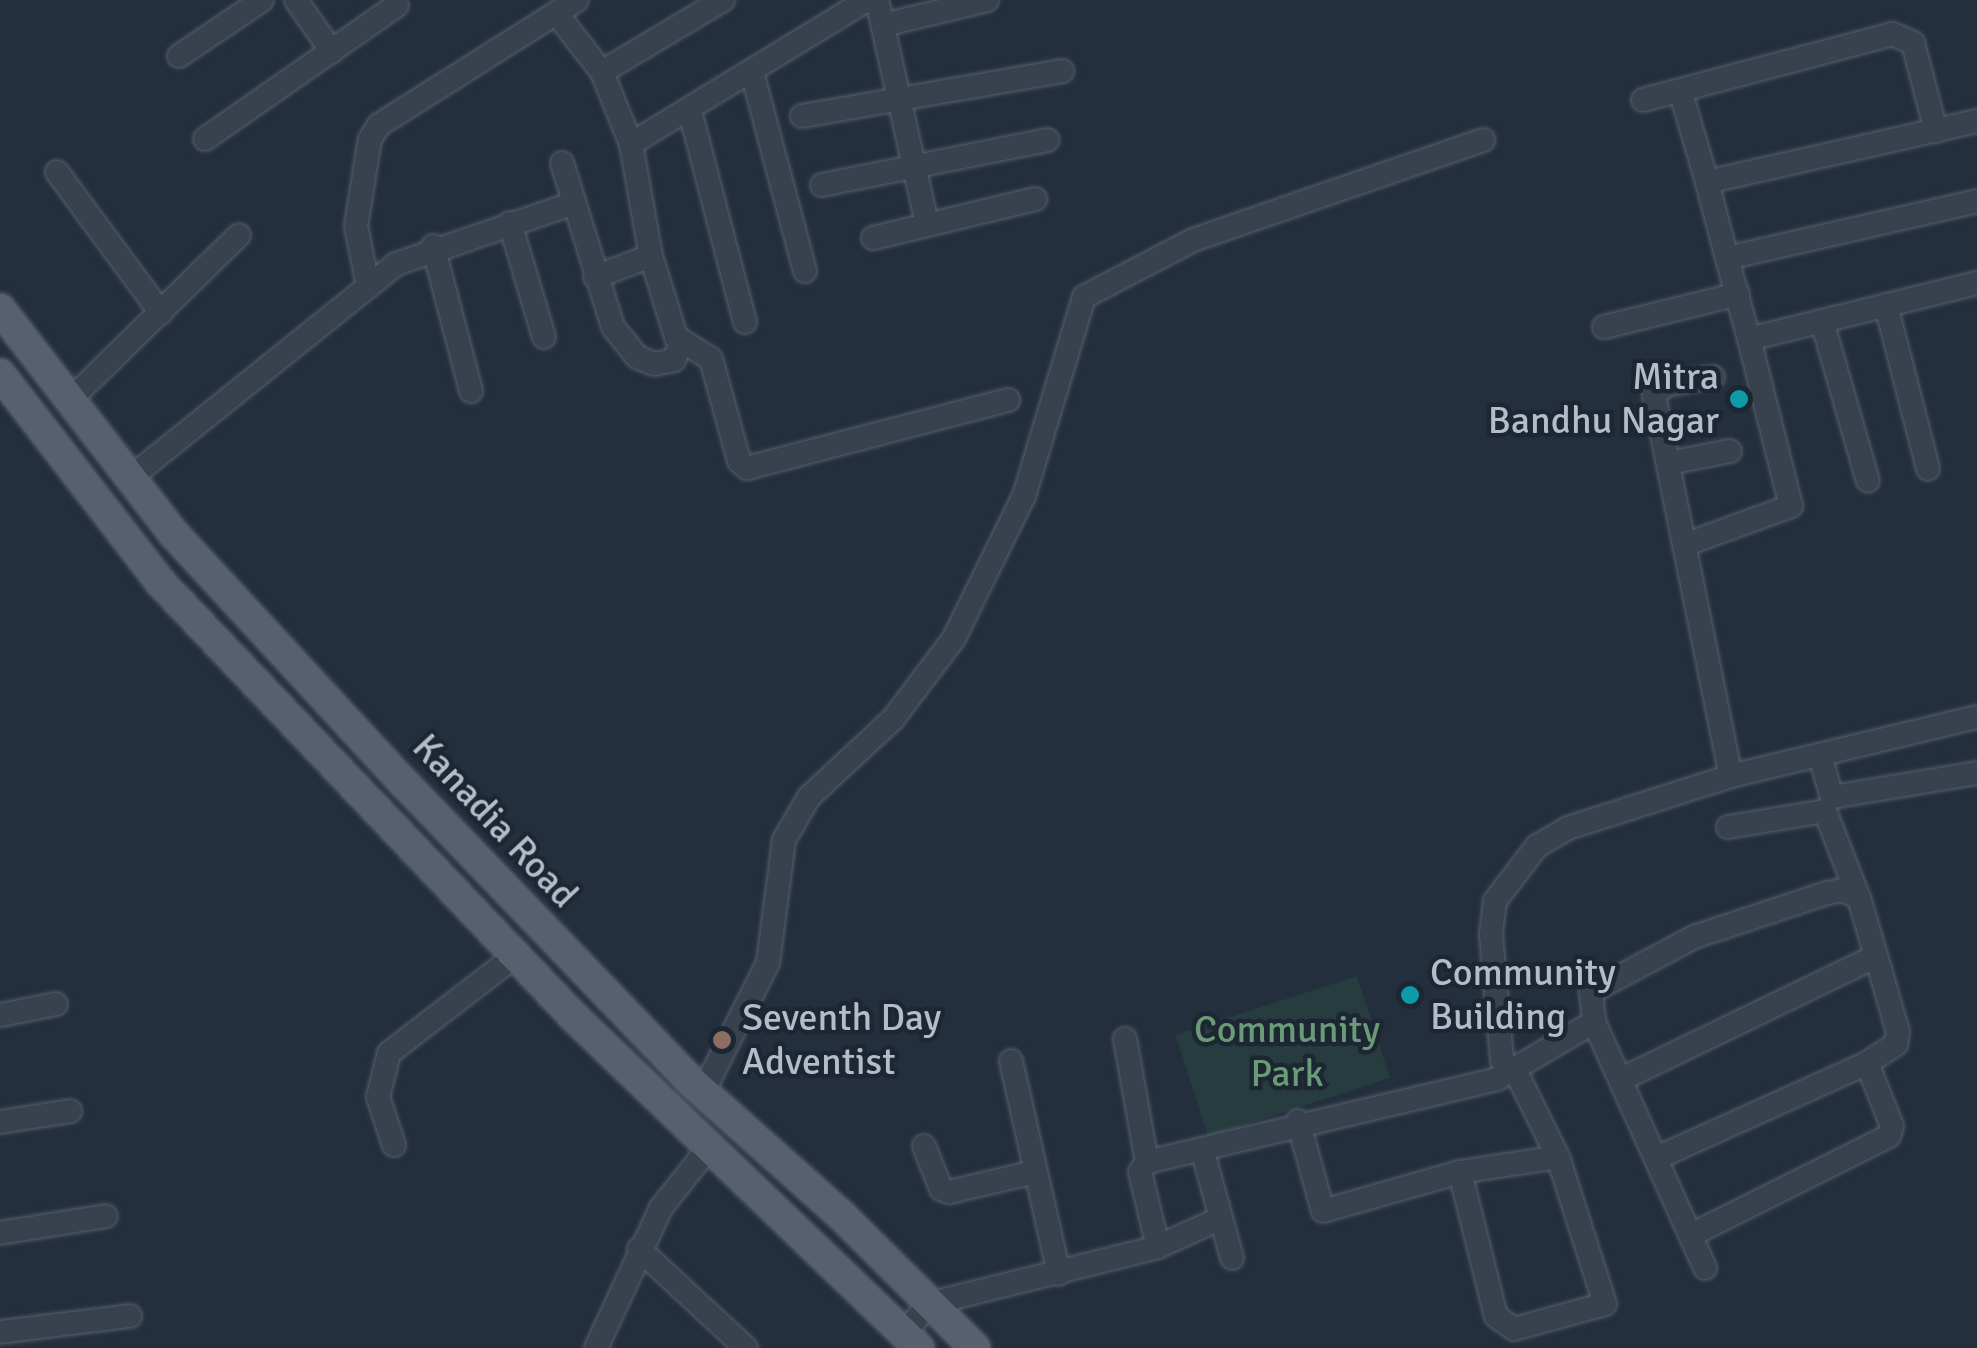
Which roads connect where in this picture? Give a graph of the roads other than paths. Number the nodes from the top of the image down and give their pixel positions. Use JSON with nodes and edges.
{"nodes":[{"id":1,"x":262,"y":0,"type":"edge"},
{"id":2,"x":296,"y":0,"type":"edge"},
{"id":3,"x":577,"y":0,"type":"edge"},
{"id":4,"x":722,"y":0,"type":"edge"},
{"id":5,"x":868,"y":0,"type":"edge"},
{"id":6,"x":877,"y":0,"type":"edge"},
{"id":7,"x":987,"y":0,"type":"edge"},
{"id":8,"x":396,"y":5,"type":"dead end"},
{"id":9,"x":556,"y":14,"type":"junction"},
{"id":10,"x":884,"y":25,"type":"junction"},
{"id":11,"x":332,"y":52,"type":"junction"},
{"id":12,"x":179,"y":56,"type":"dead end"},
{"id":13,"x":1062,"y":71,"type":"dead end"},
{"id":14,"x":602,"y":72,"type":"junction"},
{"id":15,"x":752,"y":72,"type":"junction"},
{"id":16,"x":1682,"y":93,"type":"junction"},
{"id":17,"x":898,"y":95,"type":"junction"},
{"id":18,"x":1643,"y":100,"type":"dead end"},
{"id":19,"x":690,"y":110,"type":"junction"},
{"id":20,"x":802,"y":116,"type":"dead end"},
{"id":21,"x":1977,"y":121,"type":"edge"},
{"id":22,"x":1936,"y":130,"type":"junction"},
{"id":23,"x":205,"y":138,"type":"dead end"},
{"id":24,"x":1048,"y":140,"type":"dead end"},
{"id":25,"x":1482,"y":140,"type":"dead end"},
{"id":26,"x":631,"y":144,"type":"junction"},
{"id":27,"x":913,"y":162,"type":"junction"},
{"id":28,"x":562,"y":163,"type":"dead end"},
{"id":29,"x":57,"y":172,"type":"dead end"},
{"id":30,"x":1707,"y":182,"type":"junction"},
{"id":31,"x":822,"y":185,"type":"dead end"},
{"id":32,"x":1036,"y":199,"type":"dead end"},
{"id":33,"x":1977,"y":201,"type":"edge"},
{"id":34,"x":572,"y":204,"type":"junction"},
{"id":35,"x":510,"y":223,"type":"junction"},
{"id":36,"x":927,"y":223,"type":"junction"},
{"id":37,"x":239,"y":235,"type":"dead end"},
{"id":38,"x":872,"y":238,"type":"dead end"},
{"id":39,"x":433,"y":246,"type":"junction"},
{"id":40,"x":651,"y":256,"type":"junction"},
{"id":41,"x":1728,"y":258,"type":"junction"},
{"id":42,"x":805,"y":271,"type":"dead end"},
{"id":43,"x":595,"y":277,"type":"junction"},
{"id":44,"x":1977,"y":283,"type":"edge"},
{"id":45,"x":368,"y":286,"type":"junction"},
{"id":46,"x":1738,"y":294,"type":"junction"},
{"id":47,"x":1886,"y":306,"type":"junction"},
{"id":48,"x":0,"y":309,"type":"edge"},
{"id":49,"x":161,"y":313,"type":"junction"},
{"id":50,"x":1822,"y":321,"type":"junction"},
{"id":51,"x":745,"y":322,"type":"dead end"},
{"id":52,"x":1604,"y":327,"type":"dead end"},
{"id":53,"x":544,"y":337,"type":"dead end"},
{"id":54,"x":1749,"y":339,"type":"junction"},
{"id":55,"x":681,"y":342,"type":"junction"},
{"id":56,"x":0,"y":374,"type":"edge"},
{"id":57,"x":1713,"y":377,"type":"dead end"},
{"id":58,"x":471,"y":390,"type":"dead end"},
{"id":59,"x":70,"y":400,"type":"junction"},
{"id":60,"x":1008,"y":400,"type":"dead end"},
{"id":61,"x":1730,"y":452,"type":"dead end"},
{"id":62,"x":1669,"y":464,"type":"junction"},
{"id":63,"x":1928,"y":470,"type":"dead end"},
{"id":64,"x":1868,"y":481,"type":"dead end"},
{"id":65,"x":138,"y":490,"type":"junction"},
{"id":66,"x":118,"y":527,"type":"junction"},
{"id":67,"x":1684,"y":545,"type":"junction"},
{"id":68,"x":1977,"y":716,"type":"edge"},
{"id":69,"x":1821,"y":759,"type":"junction"},
{"id":70,"x":1977,"y":773,"type":"edge"},
{"id":71,"x":1731,"y":776,"type":"junction"},
{"id":72,"x":406,"y":785,"type":"junction"},
{"id":73,"x":379,"y":810,"type":"junction"},
{"id":74,"x":1728,"y":827,"type":"dead end"},
{"id":75,"x":1858,"y":898,"type":"junction"},
{"id":76,"x":515,"y":956,"type":"junction"},
{"id":77,"x":1876,"y":956,"type":"junction"},
{"id":78,"x":56,"y":1004,"type":"dead end"},
{"id":79,"x":0,"y":1014,"type":"edge"},
{"id":80,"x":1594,"y":1022,"type":"junction"},
{"id":81,"x":1124,"y":1039,"type":"dead end"},
{"id":82,"x":1011,"y":1060,"type":"dead end"},
{"id":83,"x":1867,"y":1063,"type":"junction"},
{"id":84,"x":1506,"y":1071,"type":"junction"},
{"id":85,"x":1622,"y":1079,"type":"junction"},
{"id":86,"x":703,"y":1092,"type":"junction"},
{"id":87,"x":70,"y":1111,"type":"dead end"},
{"id":88,"x":1298,"y":1121,"type":"junction"},
{"id":89,"x":0,"y":1122,"type":"edge"},
{"id":90,"x":394,"y":1144,"type":"dead end"},
{"id":91,"x":710,"y":1146,"type":"junction"},
{"id":92,"x":924,"y":1146,"type":"dead end"},
{"id":93,"x":1202,"y":1149,"type":"junction"},
{"id":94,"x":1558,"y":1157,"type":"junction"},
{"id":95,"x":1659,"y":1157,"type":"junction"},
{"id":96,"x":1148,"y":1162,"type":"junction"},
{"id":97,"x":1035,"y":1172,"type":"junction"},
{"id":98,"x":1460,"y":1172,"type":"junction"},
{"id":99,"x":106,"y":1216,"type":"dead end"},
{"id":100,"x":1221,"y":1218,"type":"junction"},
{"id":101,"x":0,"y":1233,"type":"edge"},
{"id":102,"x":1691,"y":1234,"type":"junction"},
{"id":103,"x":1158,"y":1247,"type":"junction"},
{"id":104,"x":640,"y":1249,"type":"junction"},
{"id":105,"x":1232,"y":1258,"type":"dead end"},
{"id":106,"x":1705,"y":1268,"type":"dead end"},
{"id":107,"x":1059,"y":1274,"type":"junction"},
{"id":108,"x":928,"y":1304,"type":"junction"},
{"id":109,"x":130,"y":1316,"type":"dead end"},
{"id":110,"x":0,"y":1332,"type":"edge"},
{"id":111,"x":912,"y":1341,"type":"edge"},
{"id":112,"x":596,"y":1348,"type":"edge"},
{"id":113,"x":746,"y":1348,"type":"edge"},
{"id":114,"x":975,"y":1348,"type":"edge"}],
"edges":[{"from":1,"to":12,"type":"street"},
{"from":2,"to":11,"type":"street"},
{"from":3,"to":9,"type":"street"},
{"from":4,"to":14,"type":"street"},
{"from":5,"to":15,"type":"street"},
{"from":6,"to":10,"type":"street"},
{"from":7,"to":10,"type":"street"},
{"from":8,"to":11,"type":"street"},
{"from":9,"to":14,"type":"street"},
{"from":9,"to":45,"type":"street"},
{"from":10,"to":17,"type":"street"},
{"from":11,"to":23,"type":"street"},
{"from":13,"to":17,"type":"street"},
{"from":14,"to":26,"type":"street"},
{"from":15,"to":19,"type":"street"},
{"from":15,"to":42,"type":"street"},
{"from":16,"to":18,"type":"street"},
{"from":16,"to":22,"type":"street"},
{"from":16,"to":30,"type":"street"},
{"from":17,"to":20,"type":"street"},
{"from":17,"to":27,"type":"street"},
{"from":19,"to":26,"type":"street"},
{"from":19,"to":51,"type":"street"},
{"from":21,"to":22,"type":"street"},
{"from":22,"to":30,"type":"street"},
{"from":24,"to":27,"type":"street"},
{"from":25,"to":86,"type":"street"},
{"from":26,"to":40,"type":"street"},
{"from":27,"to":31,"type":"street"},
{"from":27,"to":36,"type":"street"},
{"from":28,"to":34,"type":"street"},
{"from":29,"to":49,"type":"street"},
{"from":30,"to":41,"type":"street"},
{"from":32,"to":36,"type":"street"},
{"from":33,"to":41,"type":"street"},
{"from":34,"to":35,"type":"street"},
{"from":34,"to":43,"type":"street"},
{"from":35,"to":39,"type":"street"},
{"from":35,"to":53,"type":"street"},
{"from":36,"to":38,"type":"street"},
{"from":37,"to":49,"type":"street"},
{"from":39,"to":45,"type":"street"},
{"from":39,"to":58,"type":"street"},
{"from":40,"to":43,"type":"street"},
{"from":40,"to":55,"type":"street"},
{"from":41,"to":46,"type":"street"},
{"from":43,"to":55,"type":"street"},
{"from":44,"to":47,"type":"street"},
{"from":45,"to":65,"type":"street"},
{"from":46,"to":52,"type":"street"},
{"from":46,"to":54,"type":"street"},
{"from":47,"to":50,"type":"street"},
{"from":47,"to":63,"type":"street"},
{"from":48,"to":59,"type":"main road","name":"Kanadia Road"},
{"from":49,"to":59,"type":"street"},
{"from":50,"to":54,"type":"street"},
{"from":50,"to":64,"type":"street"},
{"from":54,"to":67,"type":"street"},
{"from":55,"to":60,"type":"street"},
{"from":56,"to":66,"type":"main road","name":"Kanadia Road"},
{"from":57,"to":62,"type":"street"},
{"from":59,"to":65,"type":"main road","name":"Kanadia Road"},
{"from":61,"to":62,"type":"street"},
{"from":62,"to":67,"type":"street"},
{"from":65,"to":66,"type":"main road"},
{"from":65,"to":72,"type":"main road","name":"Kanadia Road"},
{"from":66,"to":73,"type":"main road","name":"Kanadia Road"},
{"from":67,"to":71,"type":"street"},
{"from":68,"to":69,"type":"street"},
{"from":69,"to":70,"type":"street"},
{"from":69,"to":71,"type":"street"},
{"from":71,"to":84,"type":"street"},
{"from":72,"to":73,"type":"main road"},
{"from":72,"to":86,"type":"main road","name":"Kanadia Road"},
{"from":73,"to":76,"type":"main road","name":"Kanadia Road"},
{"from":74,"to":75,"type":"street"},
{"from":75,"to":77,"type":"street"},
{"from":75,"to":80,"type":"street"},
{"from":76,"to":90,"type":"street"},
{"from":76,"to":91,"type":"main road","name":"Kanadia Road"},
{"from":77,"to":83,"type":"street"},
{"from":77,"to":85,"type":"street"},
{"from":78,"to":79,"type":"street"},
{"from":80,"to":84,"type":"street"},
{"from":80,"to":85,"type":"street"},
{"from":81,"to":96,"type":"street"},
{"from":82,"to":97,"type":"street"},
{"from":83,"to":95,"type":"street"},
{"from":83,"to":102,"type":"street"},
{"from":84,"to":88,"type":"street"},
{"from":84,"to":94,"type":"street"},
{"from":85,"to":95,"type":"street"},
{"from":86,"to":108,"type":"main road","name":"Kanadia Road"},
{"from":87,"to":89,"type":"street"},
{"from":88,"to":93,"type":"street"},
{"from":88,"to":98,"type":"street"},
{"from":91,"to":104,"type":"street"},
{"from":91,"to":111,"type":"main road","name":"Kanadia Road"},
{"from":92,"to":97,"type":"street"},
{"from":93,"to":96,"type":"street"},
{"from":93,"to":100,"type":"street"},
{"from":94,"to":98,"type":"street"},
{"from":94,"to":98,"type":"street"},
{"from":95,"to":102,"type":"street"},
{"from":96,"to":103,"type":"street"},
{"from":97,"to":107,"type":"street"},
{"from":99,"to":101,"type":"street"},
{"from":100,"to":103,"type":"street"},
{"from":100,"to":105,"type":"street"},
{"from":102,"to":106,"type":"street"},
{"from":103,"to":107,"type":"street"},
{"from":104,"to":112,"type":"street"},
{"from":104,"to":113,"type":"street"},
{"from":107,"to":108,"type":"street"},
{"from":108,"to":111,"type":"street"},
{"from":108,"to":114,"type":"main road","name":"Kanadia Road"},
{"from":109,"to":110,"type":"street"}]}
